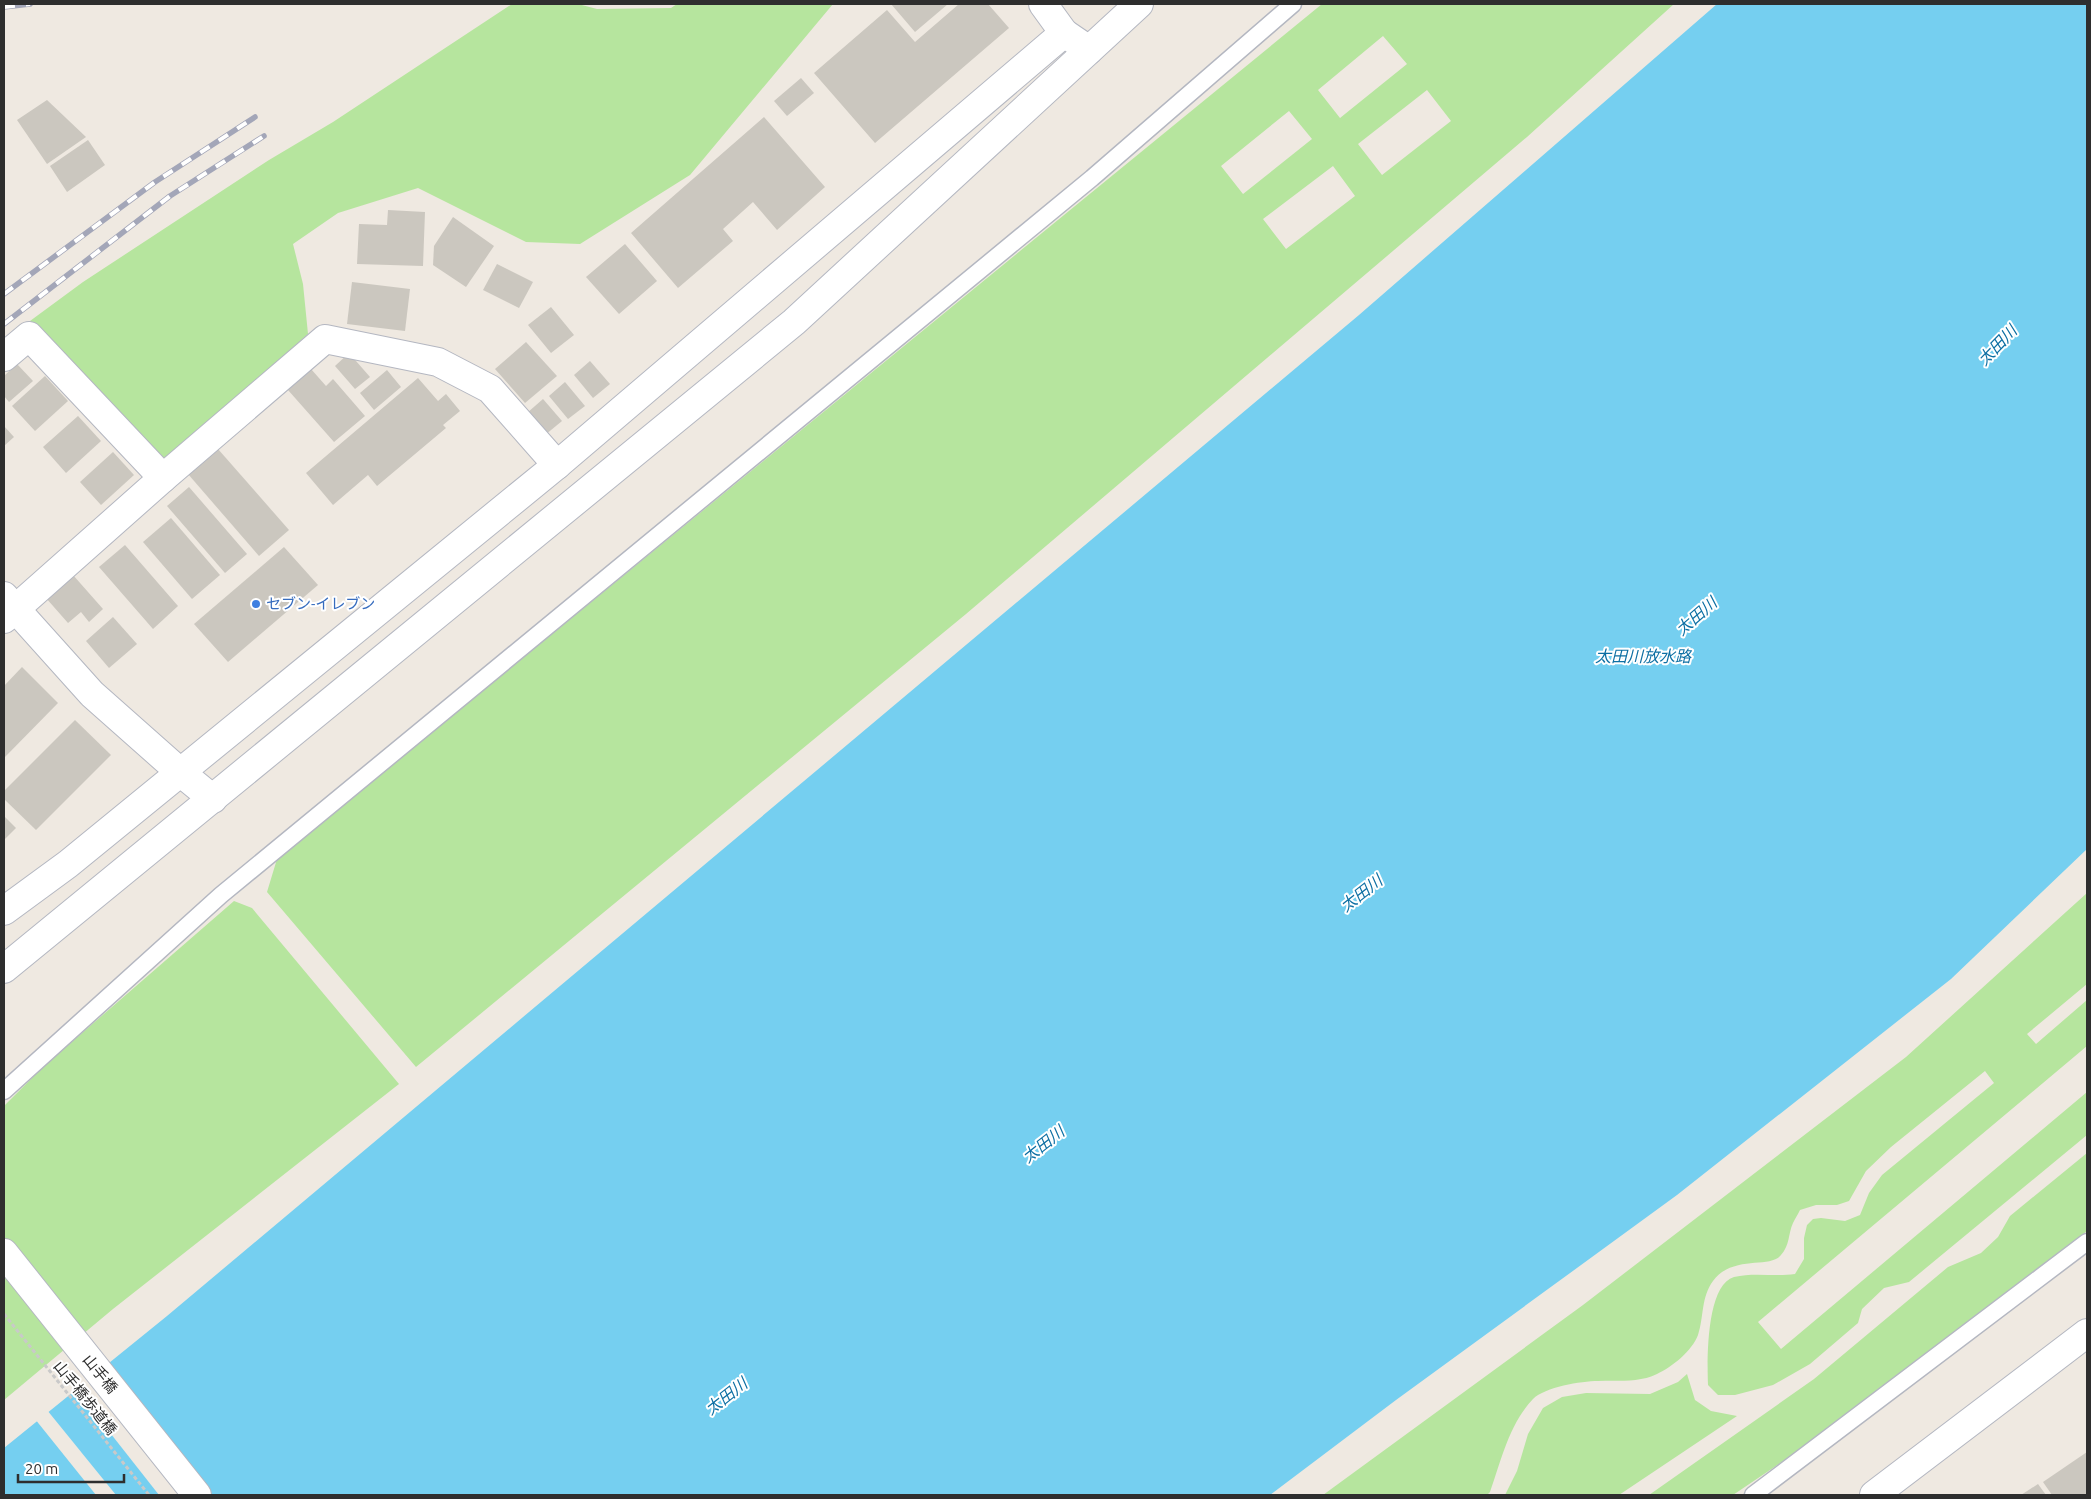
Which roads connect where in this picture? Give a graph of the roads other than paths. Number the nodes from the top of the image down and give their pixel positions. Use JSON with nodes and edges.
{"nodes":[{"id":1,"x":1043,"y":4,"type":"edge"},
{"id":2,"x":1139,"y":4,"type":"edge"},
{"id":3,"x":1293,"y":4,"type":"edge"},
{"id":4,"x":1064,"y":33,"type":"junction"},
{"id":5,"x":1089,"y":50,"type":"junction"},
{"id":6,"x":4,"y":357,"type":"edge"},
{"id":7,"x":557,"y":465,"type":"junction"},
{"id":8,"x":163,"y":478,"type":"junction"},
{"id":9,"x":7,"y":608,"type":"edge"},
{"id":10,"x":180,"y":772,"type":"junction"},
{"id":11,"x":213,"y":799,"type":"junction"},
{"id":12,"x":4,"y":911,"type":"edge"},
{"id":13,"x":4,"y":969,"type":"edge"},
{"id":14,"x":4,"y":1091,"type":"edge"},
{"id":15,"x":2087,"y":1242,"type":"edge"},
{"id":16,"x":4,"y":1253,"type":"edge"},
{"id":17,"x":2087,"y":1333,"type":"edge"},
{"id":18,"x":197,"y":1495,"type":"edge"},
{"id":19,"x":1753,"y":1495,"type":"edge"},
{"id":20,"x":1874,"y":1495,"type":"edge"}],
"edges":[{"from":1,"to":4,"type":"street"},
{"from":2,"to":5,"type":"street"},
{"from":3,"to":14,"type":"lane"},
{"from":4,"to":5,"type":"street"},
{"from":4,"to":7,"type":"street"},
{"from":5,"to":11,"type":"street"},
{"from":6,"to":8,"type":"street"},
{"from":7,"to":8,"type":"street"},
{"from":7,"to":10,"type":"street"},
{"from":8,"to":9,"type":"street"},
{"from":9,"to":10,"type":"street"},
{"from":10,"to":11,"type":"street"},
{"from":10,"to":12,"type":"street"},
{"from":11,"to":13,"type":"street"},
{"from":15,"to":19,"type":"lane"},
{"from":16,"to":18,"type":"street","name":"山手橋"},
{"from":17,"to":20,"type":"street"}]}
